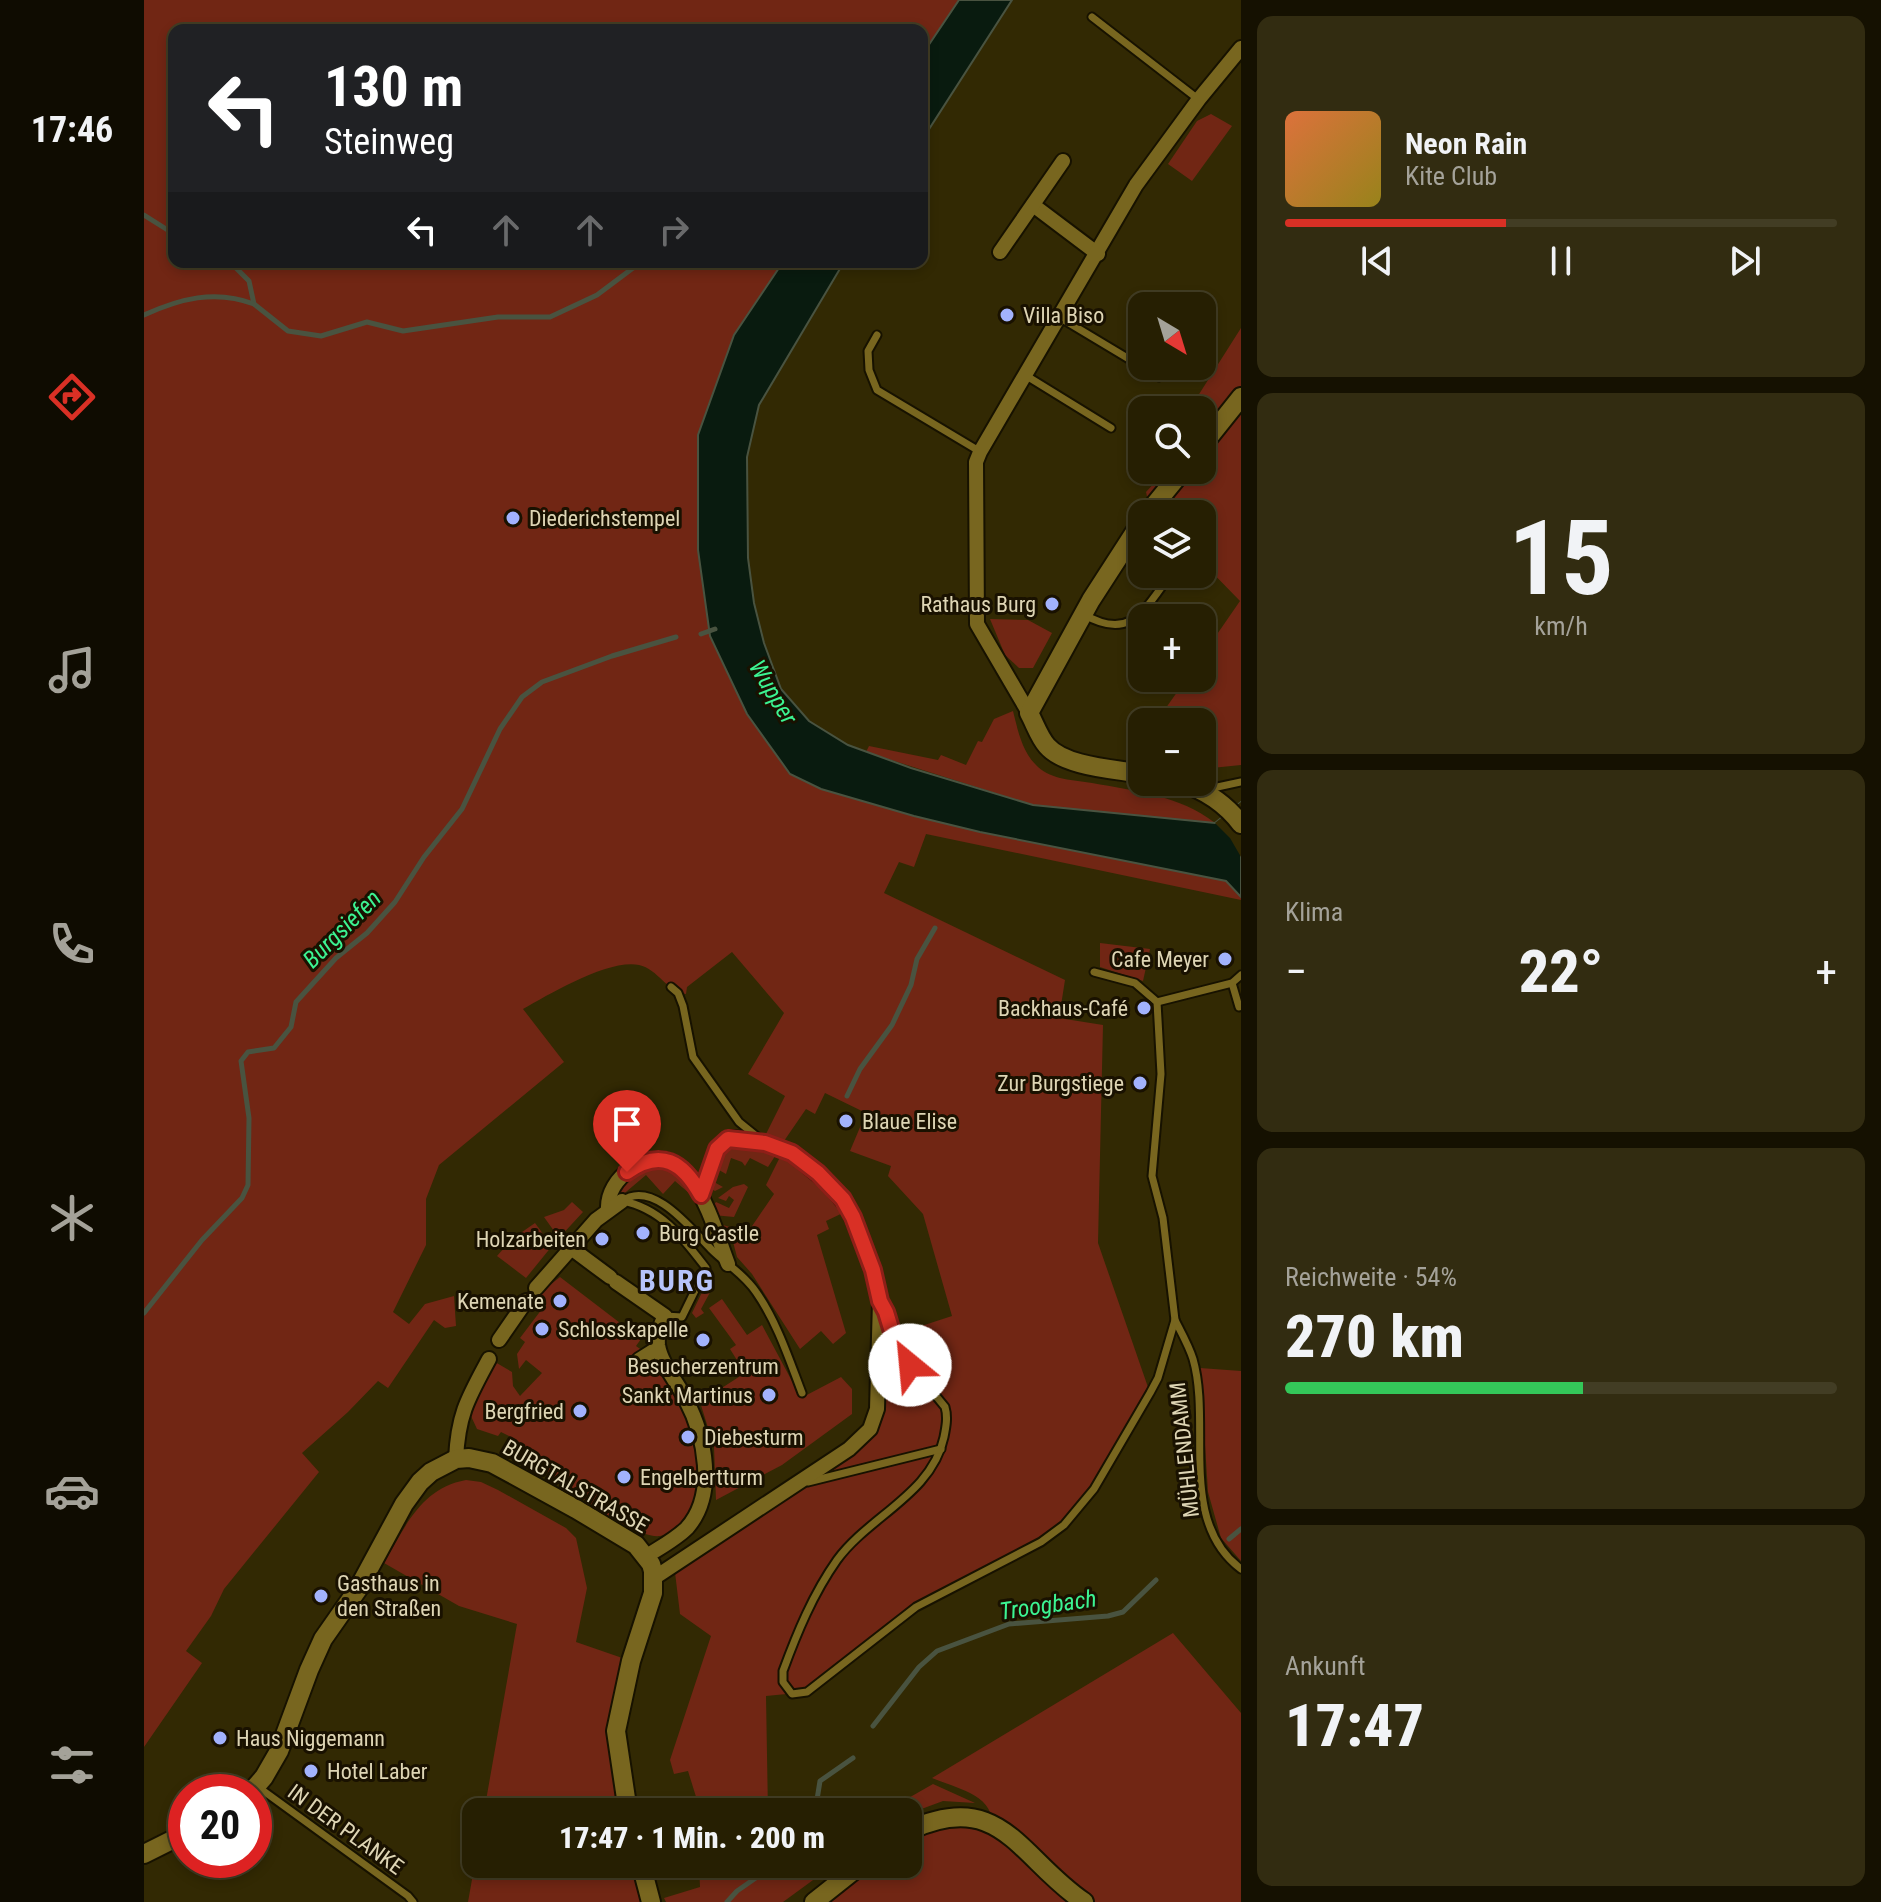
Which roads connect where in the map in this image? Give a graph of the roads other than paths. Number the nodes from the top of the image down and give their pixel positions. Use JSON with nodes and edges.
{"nodes":[{"id":1,"x":1092,"y":17,"type":"dead end"},
{"id":2,"x":1241,"y":48,"type":"edge"},
{"id":3,"x":1199,"y":99,"type":"junction"},
{"id":4,"x":1063,"y":161,"type":"dead end"},
{"id":5,"x":1033,"y":205,"type":"junction"},
{"id":6,"x":1000,"y":252,"type":"dead end"},
{"id":7,"x":1098,"y":254,"type":"junction"},
{"id":8,"x":1059,"y":317,"type":"junction"},
{"id":9,"x":877,"y":335,"type":"dead end"},
{"id":10,"x":1128,"y":358,"type":"edge"},
{"id":11,"x":1025,"y":375,"type":"junction"},
{"id":12,"x":1241,"y":397,"type":"edge"},
{"id":13,"x":1111,"y":428,"type":"dead end"},
{"id":14,"x":1216,"y":428,"type":"edge"},
{"id":15,"x":980,"y":452,"type":"junction"},
{"id":16,"x":1172,"y":484,"type":"edge"},
{"id":17,"x":1158,"y":500,"type":"edge"},
{"id":18,"x":1128,"y":543,"type":"edge"},
{"id":19,"x":1161,"y":588,"type":"edge"},
{"id":20,"x":1082,"y":614,"type":"junction"},
{"id":21,"x":1029,"y":713,"type":"junction"},
{"id":22,"x":1128,"y":772,"type":"edge"},
{"id":23,"x":1241,"y":782,"type":"edge"},
{"id":24,"x":1216,"y":787,"type":"edge"},
{"id":25,"x":1210,"y":796,"type":"edge"},
{"id":26,"x":1236,"y":817,"type":"edge"},
{"id":27,"x":1094,"y":972,"type":"dead end"},
{"id":28,"x":1241,"y":975,"type":"edge"},
{"id":29,"x":1232,"y":983,"type":"junction"},
{"id":30,"x":671,"y":987,"type":"dead end"},
{"id":31,"x":1157,"y":1002,"type":"junction"},
{"id":32,"x":1239,"y":1007,"type":"edge"},
{"id":33,"x":765,"y":1143,"type":"junction"},
{"id":34,"x":701,"y":1195,"type":"junction"},
{"id":35,"x":622,"y":1201,"type":"junction"},
{"id":36,"x":608,"y":1210,"type":"junction"},
{"id":37,"x":571,"y":1248,"type":"junction"},
{"id":38,"x":728,"y":1264,"type":"junction"},
{"id":39,"x":536,"y":1288,"type":"dead end"},
{"id":40,"x":526,"y":1301,"type":"dead end"},
{"id":41,"x":880,"y":1301,"type":"junction"},
{"id":42,"x":665,"y":1316,"type":"junction"},
{"id":43,"x":1175,"y":1320,"type":"junction"},
{"id":44,"x":499,"y":1340,"type":"dead end"},
{"id":45,"x":658,"y":1348,"type":"junction"},
{"id":46,"x":489,"y":1359,"type":"dead end"},
{"id":47,"x":639,"y":1360,"type":"dead end"},
{"id":48,"x":802,"y":1393,"type":"dead end"},
{"id":49,"x":941,"y":1449,"type":"junction"},
{"id":50,"x":456,"y":1459,"type":"junction"},
{"id":51,"x":795,"y":1485,"type":"junction"},
{"id":52,"x":647,"y":1556,"type":"junction"},
{"id":53,"x":1241,"y":1569,"type":"edge"},
{"id":54,"x":654,"y":1578,"type":"junction"},
{"id":55,"x":265,"y":1774,"type":"edge"},
{"id":56,"x":626,"y":1798,"type":"edge"},
{"id":57,"x":272,"y":1802,"type":"edge"},
{"id":58,"x":922,"y":1825,"type":"edge"},
{"id":59,"x":168,"y":1842,"type":"edge"},
{"id":60,"x":144,"y":1854,"type":"edge"},
{"id":61,"x":645,"y":1878,"type":"edge"},
{"id":62,"x":844,"y":1878,"type":"edge"},
{"id":63,"x":413,"y":1902,"type":"edge"},
{"id":64,"x":651,"y":1902,"type":"edge"},
{"id":65,"x":814,"y":1902,"type":"edge"},
{"id":66,"x":1084,"y":1902,"type":"edge"}],
"edges":[{"from":1,"to":3,"type":"lane"},
{"from":2,"to":3,"type":"street"},
{"from":3,"to":7,"type":"street"},
{"from":4,"to":5,"type":"street"},
{"from":5,"to":6,"type":"street"},
{"from":5,"to":7,"type":"street"},
{"from":7,"to":8,"type":"street"},
{"from":8,"to":10,"type":"lane"},
{"from":8,"to":11,"type":"street"},
{"from":9,"to":15,"type":"lane"},
{"from":11,"to":13,"type":"lane"},
{"from":11,"to":15,"type":"street"},
{"from":12,"to":14,"type":"main road"},
{"from":15,"to":21,"type":"street"},
{"from":16,"to":17,"type":"main road"},
{"from":18,"to":20,"type":"main road"},
{"from":19,"to":20,"type":"lane"},
{"from":20,"to":21,"type":"main road"},
{"from":21,"to":22,"type":"main road"},
{"from":23,"to":24,"type":"lane"},
{"from":25,"to":26,"type":"main road"},
{"from":27,"to":31,"type":"lane"},
{"from":28,"to":29,"type":"lane"},
{"from":29,"to":31,"type":"lane"},
{"from":29,"to":32,"type":"lane"},
{"from":30,"to":33,"type":"lane"},
{"from":31,"to":43,"type":"lane"},
{"from":33,"to":34,"type":"street"},
{"from":33,"to":41,"type":"street"},
{"from":34,"to":36,"type":"street"},
{"from":34,"to":38,"type":"street"},
{"from":35,"to":36,"type":"street"},
{"from":35,"to":38,"type":"lane"},
{"from":35,"to":42,"type":"lane"},
{"from":36,"to":37,"type":"street"},
{"from":37,"to":39,"type":"street"},
{"from":37,"to":42,"type":"street"},
{"from":38,"to":48,"type":"lane"},
{"from":40,"to":44,"type":"street"},
{"from":41,"to":49,"type":"lane"},
{"from":41,"to":51,"type":"street"},
{"from":42,"to":45,"type":"street"},
{"from":43,"to":49,"type":"lane"},
{"from":43,"to":53,"type":"lane","name":"MÜHLENDAMM"},
{"from":45,"to":47,"type":"street"},
{"from":45,"to":52,"type":"street"},
{"from":46,"to":50,"type":"street"},
{"from":49,"to":51,"type":"lane"},
{"from":50,"to":52,"type":"main road","name":"BURGTALSTRASSE"},
{"from":50,"to":55,"type":"main road"},
{"from":51,"to":54,"type":"street"},
{"from":52,"to":54,"type":"main road","name":"BURGTALSTRASSE"},
{"from":54,"to":56,"type":"main road"},
{"from":57,"to":63,"type":"lane","name":"IN DER PLANKE"},
{"from":58,"to":66,"type":"main road"},
{"from":59,"to":60,"type":"main road"},
{"from":61,"to":64,"type":"main road"},
{"from":62,"to":65,"type":"main road"}]}
